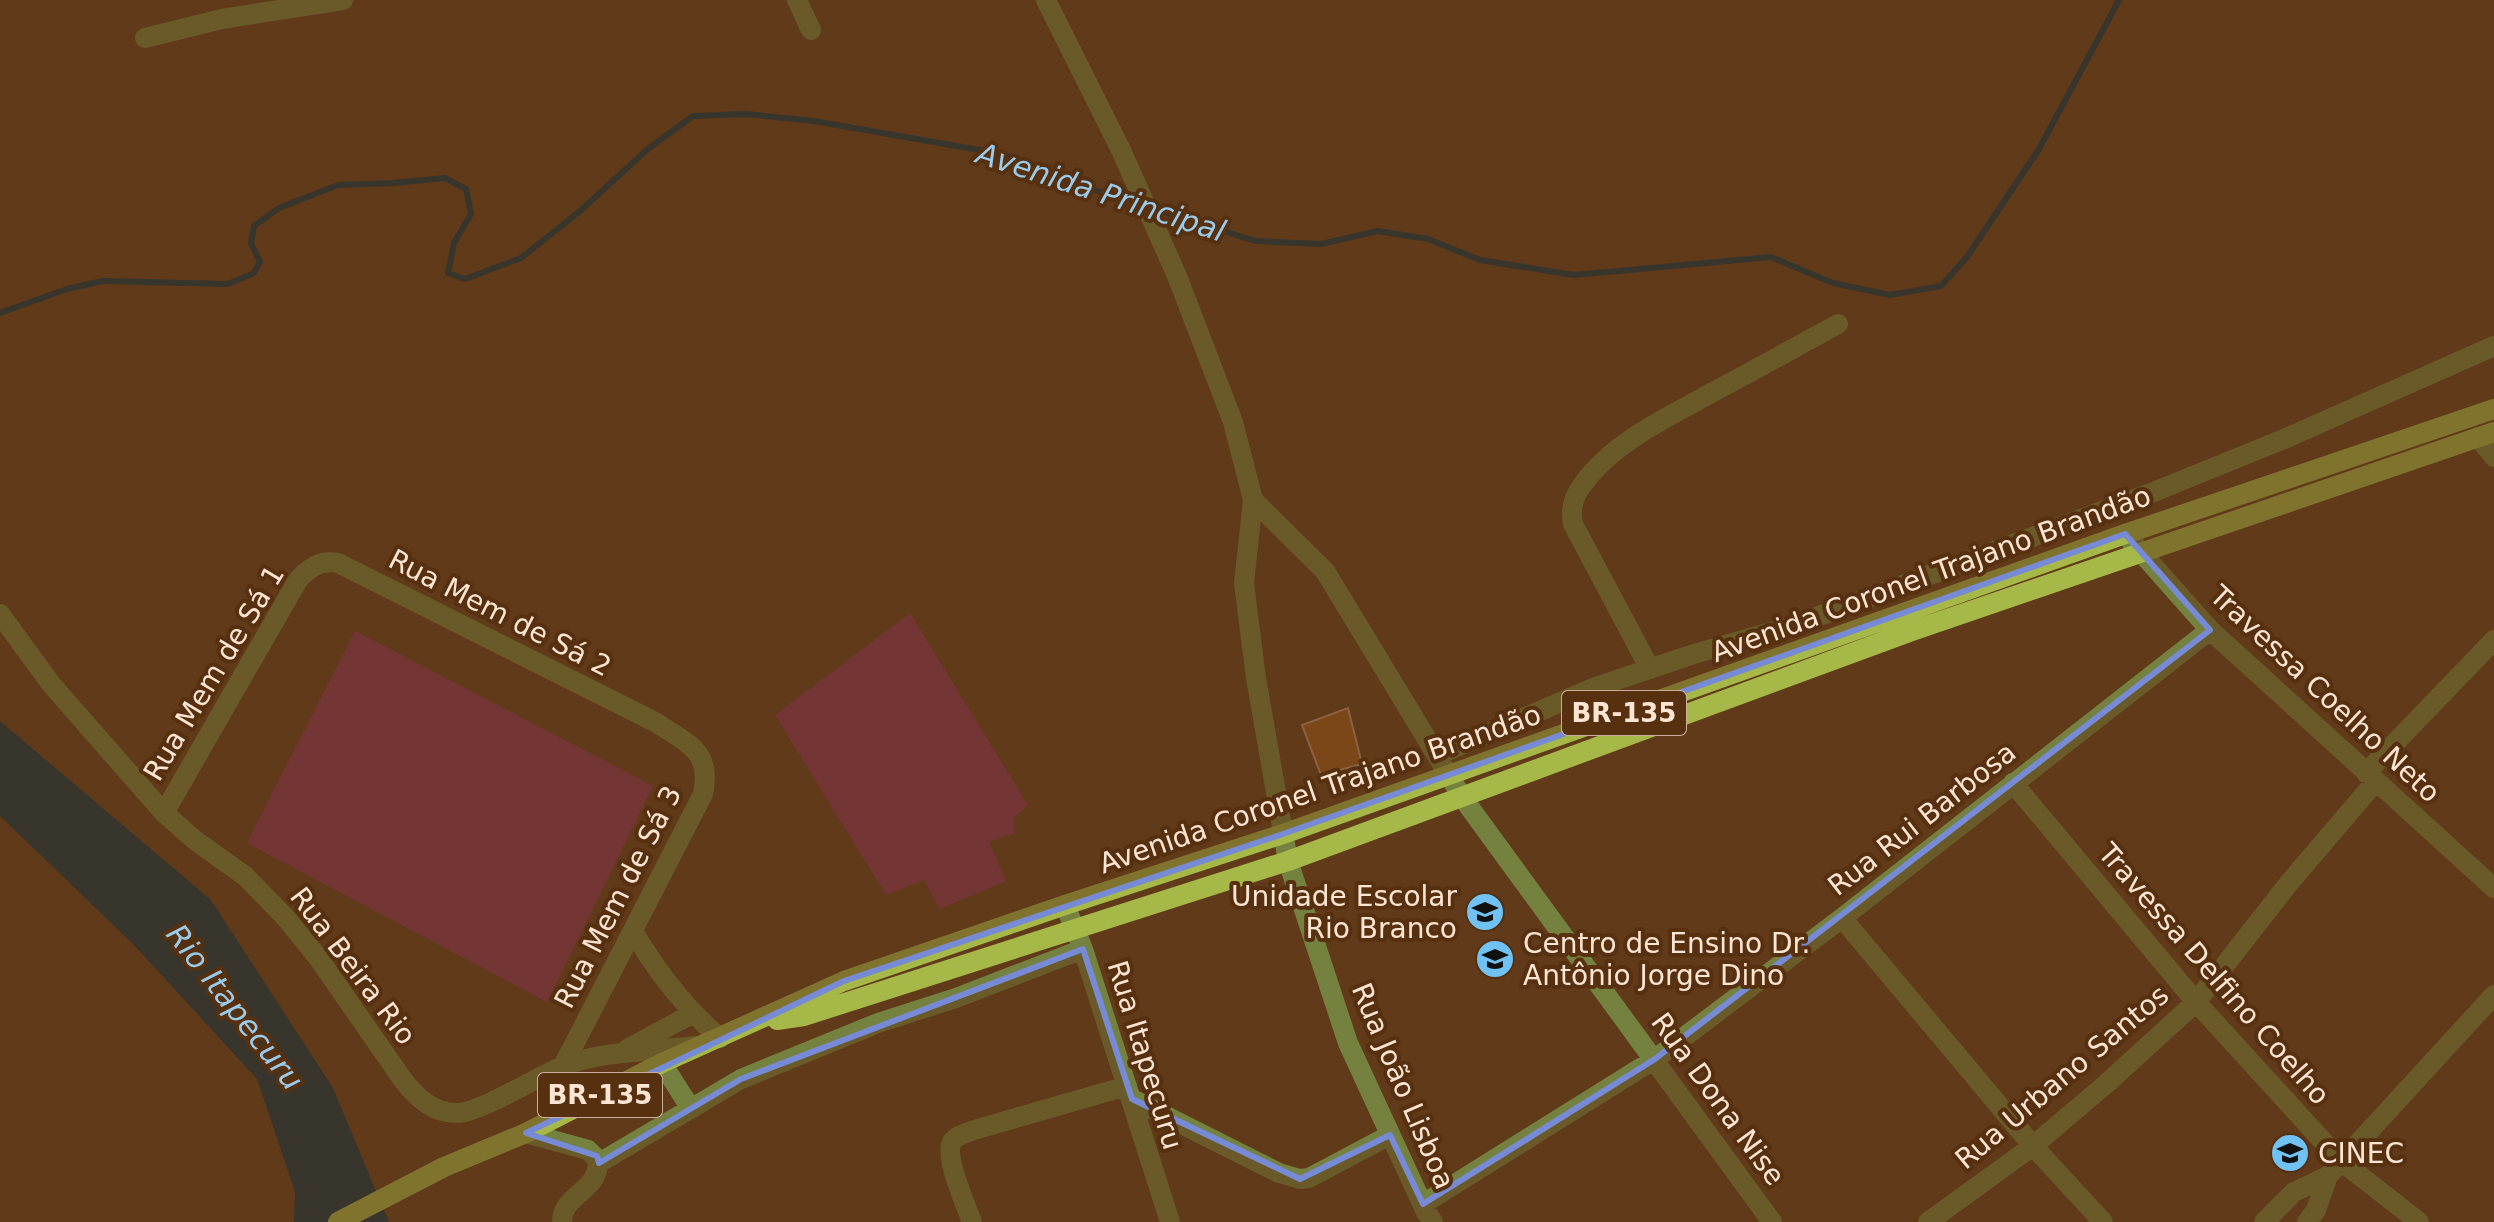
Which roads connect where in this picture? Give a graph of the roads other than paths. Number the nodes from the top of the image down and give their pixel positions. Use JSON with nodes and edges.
{"nodes":[{"id":1,"x":343,"y":0,"type":"edge"},
{"id":2,"x":797,"y":0,"type":"edge"},
{"id":3,"x":1052,"y":2,"type":"edge"},
{"id":4,"x":811,"y":30,"type":"dead end"},
{"id":5,"x":145,"y":38,"type":"dead end"},
{"id":6,"x":1838,"y":324,"type":"dead end"},
{"id":7,"x":2494,"y":346,"type":"edge"},
{"id":8,"x":2494,"y":409,"type":"edge"},
{"id":9,"x":2486,"y":434,"type":"edge"},
{"id":10,"x":2494,"y":457,"type":"edge"},
{"id":11,"x":1253,"y":500,"type":"junction"},
{"id":12,"x":2125,"y":534,"type":"junction"},
{"id":13,"x":2141,"y":553,"type":"junction"},
{"id":14,"x":316,"y":564,"type":"joint"},
{"id":15,"x":0,"y":614,"type":"edge"},
{"id":16,"x":2210,"y":630,"type":"junction"},
{"id":17,"x":2494,"y":640,"type":"edge"},
{"id":18,"x":1650,"y":669,"type":"junction"},
{"id":19,"x":657,"y":723,"type":"joint"},
{"id":20,"x":1438,"y":755,"type":"junction"},
{"id":21,"x":1450,"y":776,"type":"junction"},
{"id":22,"x":2371,"y":777,"type":"junction"},
{"id":23,"x":2013,"y":783,"type":"junction"},
{"id":24,"x":1462,"y":797,"type":"junction"},
{"id":25,"x":164,"y":813,"type":"junction"},
{"id":26,"x":1283,"y":834,"type":"junction"},
{"id":27,"x":1288,"y":861,"type":"junction"},
{"id":28,"x":2494,"y":888,"type":"edge"},
{"id":29,"x":1065,"y":905,"type":"junction"},
{"id":30,"x":1842,"y":918,"type":"junction"},
{"id":31,"x":633,"y":931,"type":"junction"},
{"id":32,"x":1079,"y":940,"type":"junction"},
{"id":33,"x":2494,"y":995,"type":"edge"},
{"id":34,"x":2196,"y":1002,"type":"junction"},
{"id":35,"x":692,"y":1014,"type":"junction"},
{"id":36,"x":757,"y":1022,"type":"junction"},
{"id":37,"x":714,"y":1041,"type":"junction"},
{"id":38,"x":620,"y":1053,"type":"junction"},
{"id":39,"x":1655,"y":1059,"type":"junction"},
{"id":40,"x":662,"y":1063,"type":"junction"},
{"id":41,"x":563,"y":1066,"type":"junction"},
{"id":42,"x":1130,"y":1093,"type":"junction"},
{"id":43,"x":691,"y":1109,"type":"junction"},
{"id":44,"x":526,"y":1133,"type":"junction"},
{"id":45,"x":1390,"y":1135,"type":"junction"},
{"id":46,"x":2033,"y":1146,"type":"junction"},
{"id":47,"x":599,"y":1163,"type":"junction"},
{"id":48,"x":2334,"y":1168,"type":"junction"},
{"id":49,"x":1423,"y":1215,"type":"edge"},
{"id":50,"x":338,"y":1222,"type":"edge"},
{"id":51,"x":562,"y":1222,"type":"edge"},
{"id":52,"x":972,"y":1222,"type":"edge"},
{"id":53,"x":1170,"y":1222,"type":"edge"},
{"id":54,"x":1772,"y":1222,"type":"edge"},
{"id":55,"x":1928,"y":1222,"type":"edge"},
{"id":56,"x":2103,"y":1222,"type":"edge"},
{"id":57,"x":2264,"y":1222,"type":"edge"},
{"id":58,"x":2307,"y":1222,"type":"edge"},
{"id":59,"x":2419,"y":1222,"type":"edge"}],
"edges":[{"from":1,"to":5,"type":"street"},
{"from":2,"to":4,"type":"street"},
{"from":3,"to":11,"type":"street"},
{"from":6,"to":18,"type":"street"},
{"from":7,"to":18,"type":"street","name":"Avenida Coronel Trajano Brandão"},
{"from":8,"to":12,"type":"main road","name":"Avenida Coronel Trajano Brandão","number":"BR-135"},
{"from":9,"to":10,"type":"street"},
{"from":9,"to":13,"type":"main road","name":"Avenida Coronel Trajano Brandão","number":"BR-135"},
{"from":11,"to":20,"type":"street"},
{"from":11,"to":26,"type":"street","name":"Rua João Lisboa"},
{"from":12,"to":13,"type":"street","name":"Travessa Coelho Neto"},
{"from":12,"to":21,"type":"main road","name":"Avenida Coronel Trajano Brandão","number":"BR-135"},
{"from":13,"to":16,"type":"street","name":"Travessa Coelho Neto"},
{"from":13,"to":24,"type":"main road","name":"Avenida Coronel Trajano Brandão","number":"BR-135"},
{"from":14,"to":19,"type":"street","name":"Rua Mem de Sá 2"},
{"from":14,"to":25,"type":"street","name":"Rua Mem de Sá 1"},
{"from":15,"to":25,"type":"street","name":"Rua Beira Rio"},
{"from":16,"to":22,"type":"street","name":"Travessa Coelho Neto"},
{"from":16,"to":23,"type":"street","name":"Rua Rui Barbosa"},
{"from":17,"to":22,"type":"street","name":"Rua Urbano Santos"},
{"from":18,"to":20,"type":"street","name":"Avenida Coronel Trajano Brandão"},
{"from":19,"to":31,"type":"street","name":"Rua Mem de Sá 3"},
{"from":20,"to":21,"type":"street"},
{"from":21,"to":24,"type":"street","name":"Rua Dona Nise"},
{"from":21,"to":26,"type":"main road","name":"Avenida Coronel Trajano Brandão","number":"BR-135"},
{"from":22,"to":28,"type":"street","name":"Travessa Coelho Neto"},
{"from":22,"to":34,"type":"street","name":"Rua Urbano Santos"},
{"from":23,"to":30,"type":"street","name":"Rua Rui Barbosa"},
{"from":23,"to":34,"type":"street","name":"Travessa Delfino Coelho"},
{"from":24,"to":27,"type":"main road","name":"Avenida Coronel Trajano Brandão","number":"BR-135"},
{"from":24,"to":39,"type":"street","name":"Rua Dona Nise"},
{"from":25,"to":41,"type":"street","name":"Rua Beira Rio"},
{"from":26,"to":27,"type":"street","name":"Rua João Lisboa"},
{"from":26,"to":29,"type":"main road","name":"Avenida Coronel Trajano Brandão","number":"BR-135"},
{"from":27,"to":32,"type":"main road","name":"Avenida Coronel Trajano Brandão","number":"BR-135"},
{"from":27,"to":45,"type":"street","name":"Rua João Lisboa"},
{"from":29,"to":32,"type":"street","name":"Rua Itapecuru"},
{"from":29,"to":36,"type":"main road","name":"Avenida Coronel Trajano Brandão","number":"BR-135"},
{"from":30,"to":39,"type":"street","name":"Rua Rui Barbosa"},
{"from":30,"to":46,"type":"street"},
{"from":31,"to":35,"type":"street"},
{"from":31,"to":41,"type":"street","name":"Rua Mem de Sá 3"},
{"from":32,"to":36,"type":"main road","name":"Avenida Coronel Trajano Brandão","number":"BR-135"},
{"from":32,"to":42,"type":"street","name":"Rua Itapecuru"},
{"from":32,"to":43,"type":"street"},
{"from":33,"to":48,"type":"street"},
{"from":34,"to":46,"type":"street","name":"Rua Urbano Santos"},
{"from":34,"to":48,"type":"street","name":"Travessa Delfino Coelho"},
{"from":35,"to":37,"type":"street"},
{"from":35,"to":38,"type":"street"},
{"from":36,"to":37,"type":"main road","name":"Avenida Coronel Trajano Brandão","number":"BR-135"},
{"from":37,"to":38,"type":"street","name":"Rua Beira Rio"},
{"from":37,"to":40,"type":"main road","name":"Avenida Coronel Trajano Brandão","number":"BR-135"},
{"from":38,"to":41,"type":"street","name":"Rua Beira Rio"},
{"from":39,"to":49,"type":"street","name":"Rua Rui Barbosa"},
{"from":39,"to":54,"type":"street","name":"Rua Dona Nise"},
{"from":40,"to":43,"type":"street"},
{"from":40,"to":44,"type":"main road","name":"Avenida Coronel Trajano Brandão","number":"BR-135"},
{"from":42,"to":45,"type":"street"},
{"from":42,"to":52,"type":"street"},
{"from":42,"to":53,"type":"street","name":"Rua Itapecuru"},
{"from":43,"to":47,"type":"street"},
{"from":44,"to":47,"type":"street"},
{"from":44,"to":50,"type":"main road","name":"Avenida Coronel Trajano Brandão","number":"BR-135"},
{"from":45,"to":49,"type":"street","name":"Rua João Lisboa"},
{"from":46,"to":55,"type":"street","name":"Rua Urbano Santos"},
{"from":46,"to":56,"type":"street"},
{"from":47,"to":51,"type":"street"},
{"from":48,"to":57,"type":"street"},
{"from":48,"to":58,"type":"street"},
{"from":48,"to":59,"type":"street","name":"Travessa Delfino Coelho"}]}
